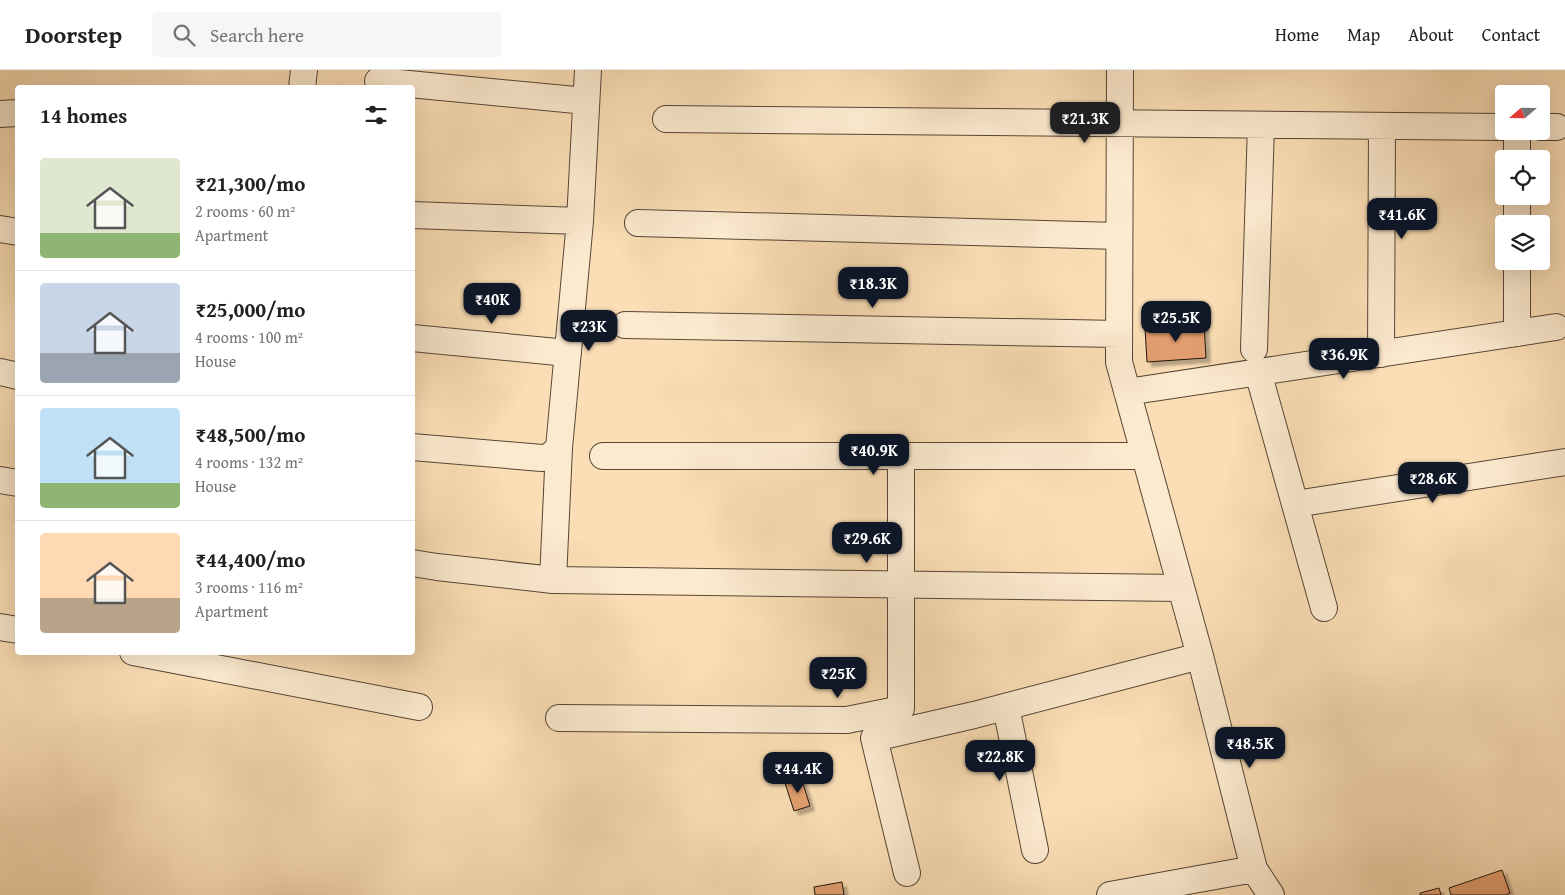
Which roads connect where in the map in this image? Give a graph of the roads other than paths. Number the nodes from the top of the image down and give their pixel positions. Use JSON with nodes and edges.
{"nodes":[{"id":1,"x":304,"y":70,"type":"edge"},
{"id":2,"x":588,"y":70,"type":"edge"},
{"id":3,"x":1120,"y":70,"type":"edge"},
{"id":4,"x":378,"y":81,"type":"dead end"},
{"id":5,"x":302,"y":85,"type":"edge"},
{"id":6,"x":586,"y":101,"type":"junction"},
{"id":7,"x":15,"y":113,"type":"edge"},
{"id":8,"x":0,"y":114,"type":"edge"},
{"id":9,"x":666,"y":120,"type":"dead end"},
{"id":10,"x":1120,"y":123,"type":"junction"},
{"id":11,"x":1261,"y":125,"type":"junction"},
{"id":12,"x":1382,"y":126,"type":"junction"},
{"id":13,"x":1495,"y":126,"type":"edge"},
{"id":14,"x":415,"y":215,"type":"edge"},
{"id":15,"x":580,"y":221,"type":"junction"},
{"id":16,"x":638,"y":223,"type":"dead end"},
{"id":17,"x":0,"y":229,"type":"edge"},
{"id":18,"x":15,"y":232,"type":"edge"},
{"id":19,"x":1119,"y":236,"type":"junction"},
{"id":20,"x":1517,"y":270,"type":"edge"},
{"id":21,"x":626,"y":325,"type":"dead end"},
{"id":22,"x":1556,"y":327,"type":"dead end"},
{"id":23,"x":1517,"y":333,"type":"junction"},
{"id":24,"x":1119,"y":334,"type":"junction"},
{"id":25,"x":415,"y":338,"type":"edge"},
{"id":26,"x":568,"y":353,"type":"junction"},
{"id":27,"x":1381,"y":354,"type":"junction"},
{"id":28,"x":1256,"y":361,"type":"junction"},
{"id":29,"x":0,"y":372,"type":"edge"},
{"id":30,"x":15,"y":375,"type":"edge"},
{"id":31,"x":1127,"y":392,"type":"junction"},
{"id":32,"x":415,"y":447,"type":"edge"},
{"id":33,"x":559,"y":448,"type":"junction"},
{"id":34,"x":603,"y":456,"type":"dead end"},
{"id":35,"x":901,"y":456,"type":"junction"},
{"id":36,"x":1145,"y":456,"type":"junction"},
{"id":37,"x":1565,"y":462,"type":"edge"},
{"id":38,"x":0,"y":480,"type":"edge"},
{"id":39,"x":15,"y":482,"type":"edge"},
{"id":40,"x":1295,"y":504,"type":"junction"},
{"id":41,"x":415,"y":563,"type":"edge"},
{"id":42,"x":553,"y":580,"type":"junction"},
{"id":43,"x":901,"y":585,"type":"junction"},
{"id":44,"x":1181,"y":588,"type":"junction"},
{"id":45,"x":1324,"y":608,"type":"dead end"},
{"id":46,"x":0,"y":627,"type":"edge"},
{"id":47,"x":15,"y":630,"type":"edge"},
{"id":48,"x":149,"y":655,"type":"edge"},
{"id":49,"x":1200,"y":656,"type":"junction"},
{"id":50,"x":419,"y":707,"type":"dead end"},
{"id":51,"x":1006,"y":707,"type":"junction"},
{"id":52,"x":559,"y":718,"type":"dead end"},
{"id":53,"x":1035,"y":850,"type":"dead end"},
{"id":54,"x":1254,"y":868,"type":"junction"},
{"id":55,"x":907,"y":873,"type":"dead end"},
{"id":56,"x":1110,"y":895,"type":"edge"},
{"id":57,"x":1271,"y":895,"type":"edge"}],
"edges":[{"from":1,"to":5,"type":"street"},
{"from":2,"to":6,"type":"street"},
{"from":3,"to":10,"type":"street"},
{"from":4,"to":6,"type":"street"},
{"from":6,"to":15,"type":"street"},
{"from":7,"to":8,"type":"street"},
{"from":9,"to":10,"type":"street"},
{"from":10,"to":11,"type":"street"},
{"from":10,"to":19,"type":"street"},
{"from":11,"to":12,"type":"street"},
{"from":11,"to":28,"type":"street"},
{"from":12,"to":13,"type":"street"},
{"from":12,"to":27,"type":"street"},
{"from":14,"to":15,"type":"street"},
{"from":15,"to":26,"type":"street"},
{"from":16,"to":19,"type":"street"},
{"from":17,"to":18,"type":"street"},
{"from":19,"to":24,"type":"street"},
{"from":20,"to":23,"type":"street"},
{"from":21,"to":24,"type":"street"},
{"from":22,"to":23,"type":"street"},
{"from":23,"to":27,"type":"street"},
{"from":24,"to":31,"type":"street"},
{"from":25,"to":26,"type":"street"},
{"from":26,"to":33,"type":"street"},
{"from":27,"to":28,"type":"street"},
{"from":28,"to":31,"type":"street"},
{"from":28,"to":40,"type":"street"},
{"from":29,"to":30,"type":"street"},
{"from":31,"to":36,"type":"street"},
{"from":32,"to":33,"type":"street"},
{"from":33,"to":42,"type":"street"},
{"from":34,"to":35,"type":"street"},
{"from":35,"to":36,"type":"street"},
{"from":35,"to":43,"type":"street"},
{"from":36,"to":44,"type":"street"},
{"from":37,"to":40,"type":"street"},
{"from":38,"to":39,"type":"street"},
{"from":40,"to":45,"type":"street"},
{"from":41,"to":42,"type":"street"},
{"from":42,"to":43,"type":"street"},
{"from":43,"to":44,"type":"street"},
{"from":43,"to":52,"type":"street"},
{"from":44,"to":49,"type":"street"},
{"from":46,"to":47,"type":"street"},
{"from":48,"to":50,"type":"street"},
{"from":49,"to":51,"type":"street"},
{"from":49,"to":54,"type":"street"},
{"from":51,"to":53,"type":"street"},
{"from":51,"to":55,"type":"street"},
{"from":54,"to":56,"type":"street"},
{"from":54,"to":57,"type":"street"}]}
